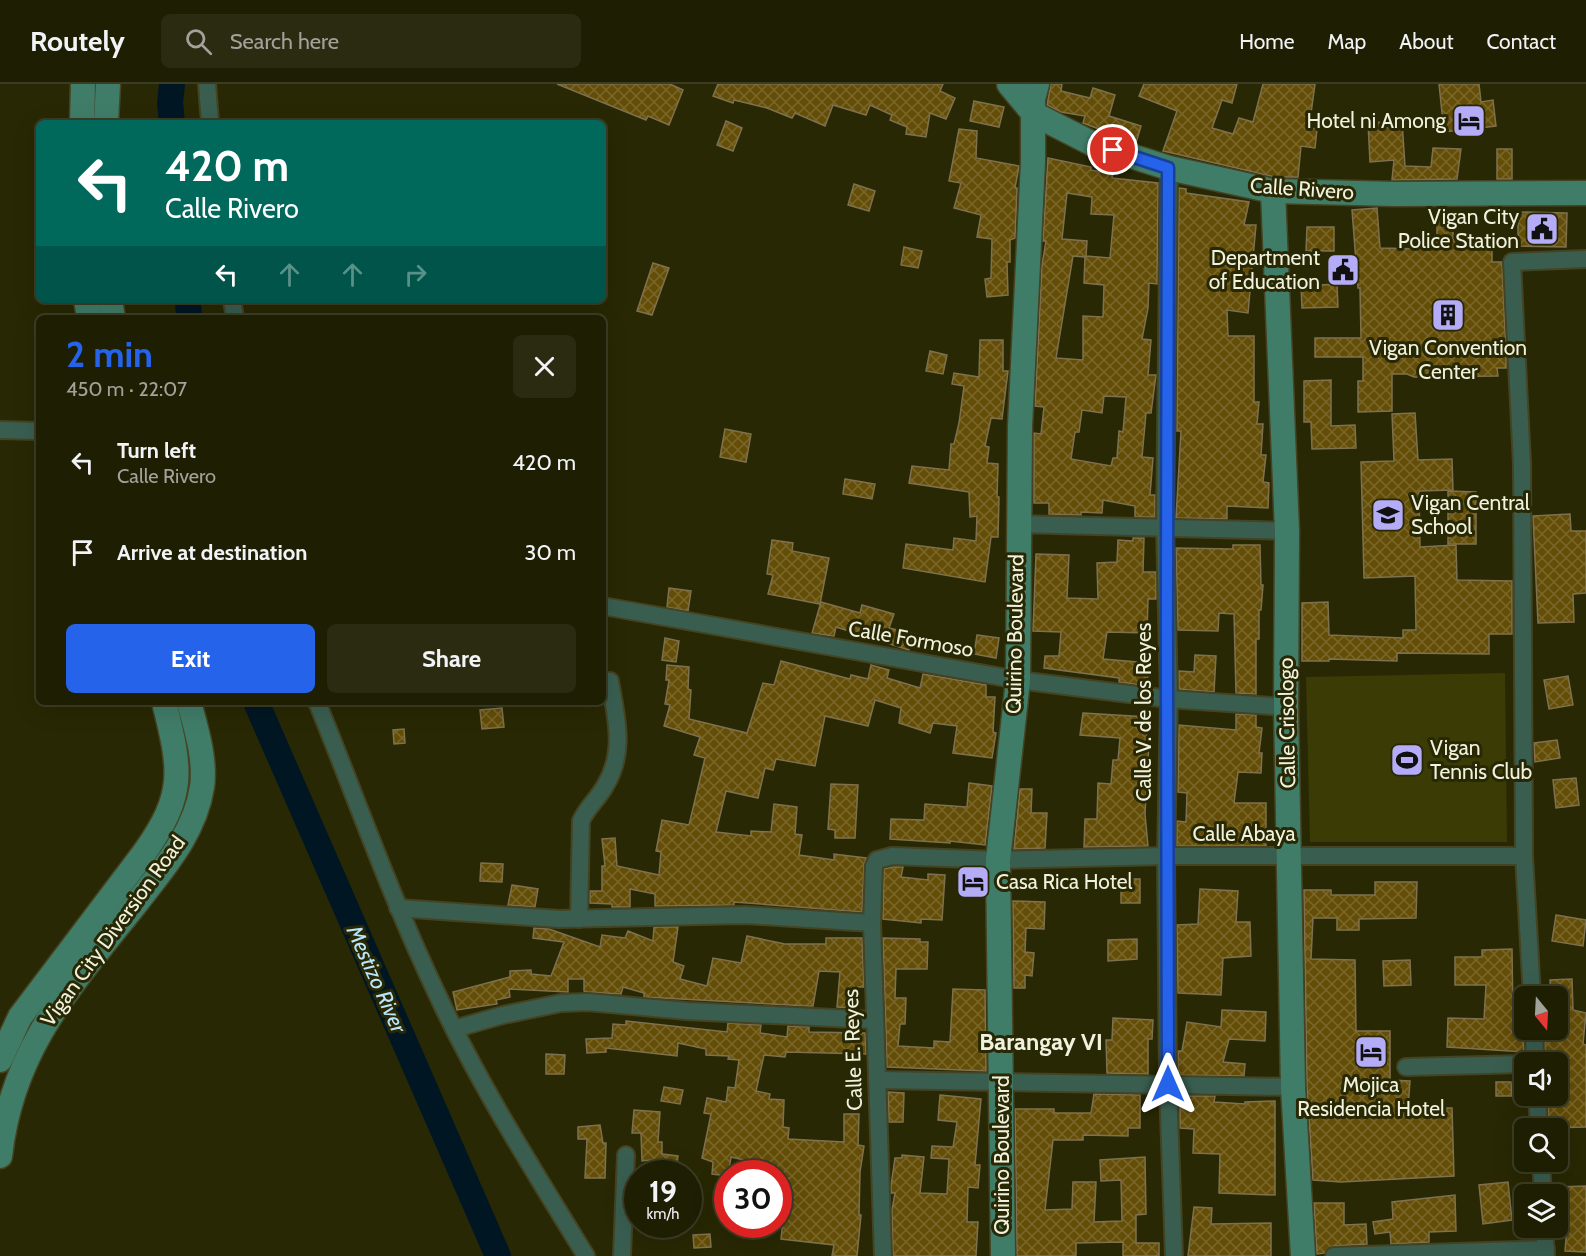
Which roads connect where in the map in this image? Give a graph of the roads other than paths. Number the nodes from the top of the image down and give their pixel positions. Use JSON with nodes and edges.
{"nodes":[{"id":1,"x":83,"y":84,"type":"edge"},
{"id":2,"x":108,"y":84,"type":"edge"},
{"id":3,"x":207,"y":84,"type":"edge"},
{"id":4,"x":1009,"y":84,"type":"edge"},
{"id":5,"x":1037,"y":84,"type":"edge"},
{"id":6,"x":1034,"y":114,"type":"junction"},
{"id":7,"x":82,"y":120,"type":"edge"},
{"id":8,"x":106,"y":120,"type":"edge"},
{"id":9,"x":210,"y":120,"type":"edge"},
{"id":10,"x":1168,"y":168,"type":"junction"},
{"id":11,"x":1273,"y":190,"type":"junction"},
{"id":12,"x":1586,"y":193,"type":"edge"},
{"id":13,"x":1586,"y":259,"type":"edge"},
{"id":14,"x":0,"y":430,"type":"edge"},
{"id":15,"x":36,"y":431,"type":"edge"},
{"id":16,"x":1017,"y":524,"type":"junction"},
{"id":17,"x":1165,"y":526,"type":"junction"},
{"id":18,"x":1287,"y":531,"type":"junction"},
{"id":19,"x":606,"y":607,"type":"edge"},
{"id":20,"x":1018,"y":680,"type":"junction"},
{"id":21,"x":610,"y":681,"type":"dead end"},
{"id":22,"x":1169,"y":699,"type":"junction"},
{"id":23,"x":166,"y":705,"type":"edge"},
{"id":24,"x":190,"y":705,"type":"edge"},
{"id":25,"x":318,"y":705,"type":"edge"},
{"id":26,"x":1286,"y":708,"type":"junction"},
{"id":27,"x":892,"y":856,"type":"joint"},
{"id":28,"x":1166,"y":856,"type":"junction"},
{"id":29,"x":1524,"y":856,"type":"junction"},
{"id":30,"x":1290,"y":857,"type":"junction"},
{"id":31,"x":998,"y":860,"type":"junction"},
{"id":32,"x":398,"y":908,"type":"junction"},
{"id":33,"x":579,"y":919,"type":"junction"},
{"id":34,"x":872,"y":922,"type":"junction"},
{"id":35,"x":1531,"y":986,"type":"edge"},
{"id":36,"x":874,"y":1020,"type":"junction"},
{"id":37,"x":454,"y":1029,"type":"junction"},
{"id":38,"x":0,"y":1060,"type":"edge"},
{"id":39,"x":1514,"y":1064,"type":"edge"},
{"id":40,"x":1406,"y":1067,"type":"dead end"},
{"id":41,"x":877,"y":1080,"type":"junction"},
{"id":42,"x":1002,"y":1082,"type":"junction"},
{"id":43,"x":1168,"y":1084,"type":"junction"},
{"id":44,"x":1293,"y":1087,"type":"junction"},
{"id":45,"x":626,"y":1155,"type":"dead end"},
{"id":46,"x":0,"y":1156,"type":"edge"},
{"id":47,"x":1545,"y":1238,"type":"edge"},
{"id":48,"x":1546,"y":1253,"type":"edge"},
{"id":49,"x":1369,"y":1255,"type":"edge"},
{"id":50,"x":586,"y":1256,"type":"edge"},
{"id":51,"x":622,"y":1256,"type":"edge"},
{"id":52,"x":883,"y":1256,"type":"edge"},
{"id":53,"x":1003,"y":1256,"type":"edge"},
{"id":54,"x":1174,"y":1256,"type":"edge"},
{"id":55,"x":1303,"y":1256,"type":"edge"},
{"id":56,"x":1334,"y":1256,"type":"edge"}],
"edges":[{"from":1,"to":7,"type":"main road"},
{"from":2,"to":8,"type":"main road"},
{"from":3,"to":9,"type":"street"},
{"from":4,"to":6,"type":"main road","name":"Calle Rivero"},
{"from":5,"to":6,"type":"main road","name":"Quirino Boulevard"},
{"from":6,"to":10,"type":"main road","name":"Calle Rivero"},
{"from":6,"to":16,"type":"main road","name":"Quirino Boulevard"},
{"from":10,"to":11,"type":"main road","name":"Calle Rivero"},
{"from":10,"to":17,"type":"street","name":"Calle V. de los Reyes"},
{"from":11,"to":12,"type":"main road","name":"Calle Rivero"},
{"from":11,"to":18,"type":"main road","name":"Calle Crisologo"},
{"from":13,"to":29,"type":"street"},
{"from":14,"to":15,"type":"street"},
{"from":16,"to":17,"type":"street"},
{"from":16,"to":20,"type":"main road","name":"Quirino Boulevard"},
{"from":17,"to":18,"type":"street"},
{"from":17,"to":22,"type":"street","name":"Calle V. de los Reyes"},
{"from":18,"to":26,"type":"main road","name":"Calle Crisologo"},
{"from":19,"to":20,"type":"street","name":"Calle Formoso"},
{"from":20,"to":22,"type":"street","name":"Calle Formoso"},
{"from":20,"to":31,"type":"main road","name":"Quirino Boulevard"},
{"from":21,"to":33,"type":"street"},
{"from":22,"to":26,"type":"street","name":"Calle Formoso"},
{"from":22,"to":28,"type":"street","name":"Calle V. de los Reyes"},
{"from":23,"to":38,"type":"main road","name":"Vigan City Diversion Road"},
{"from":24,"to":46,"type":"main road","name":"Vigan City Diversion Road"},
{"from":25,"to":32,"type":"street"},
{"from":26,"to":30,"type":"main road","name":"Calle Crisologo"},
{"from":27,"to":31,"type":"street","name":"Calle Abaya"},
{"from":27,"to":34,"type":"street","name":"Calle E. Reyes"},
{"from":28,"to":30,"type":"street","name":"Calle Abaya"},
{"from":28,"to":31,"type":"street","name":"Calle Abaya"},
{"from":28,"to":43,"type":"street","name":"Calle V. de los Reyes"},
{"from":29,"to":30,"type":"street","name":"Calle Abaya"},
{"from":29,"to":35,"type":"street"},
{"from":30,"to":44,"type":"main road","name":"Calle Crisologo"},
{"from":31,"to":42,"type":"main road","name":"Quirino Boulevard"},
{"from":32,"to":33,"type":"street"},
{"from":32,"to":37,"type":"street"},
{"from":33,"to":34,"type":"street"},
{"from":34,"to":36,"type":"street","name":"Calle E. Reyes"},
{"from":36,"to":37,"type":"street"},
{"from":36,"to":41,"type":"street","name":"Calle E. Reyes"},
{"from":37,"to":50,"type":"street"},
{"from":39,"to":40,"type":"street"},
{"from":41,"to":42,"type":"street"},
{"from":41,"to":52,"type":"street","name":"Calle E. Reyes"},
{"from":42,"to":43,"type":"street"},
{"from":42,"to":53,"type":"main road","name":"Quirino Boulevard"},
{"from":43,"to":44,"type":"street"},
{"from":43,"to":54,"type":"street","name":"Calle V. de los Reyes"},
{"from":44,"to":55,"type":"main road","name":"Calle Crisologo"},
{"from":45,"to":51,"type":"street"},
{"from":47,"to":48,"type":"street"},
{"from":48,"to":49,"type":"street"},
{"from":49,"to":56,"type":"street"}]}
